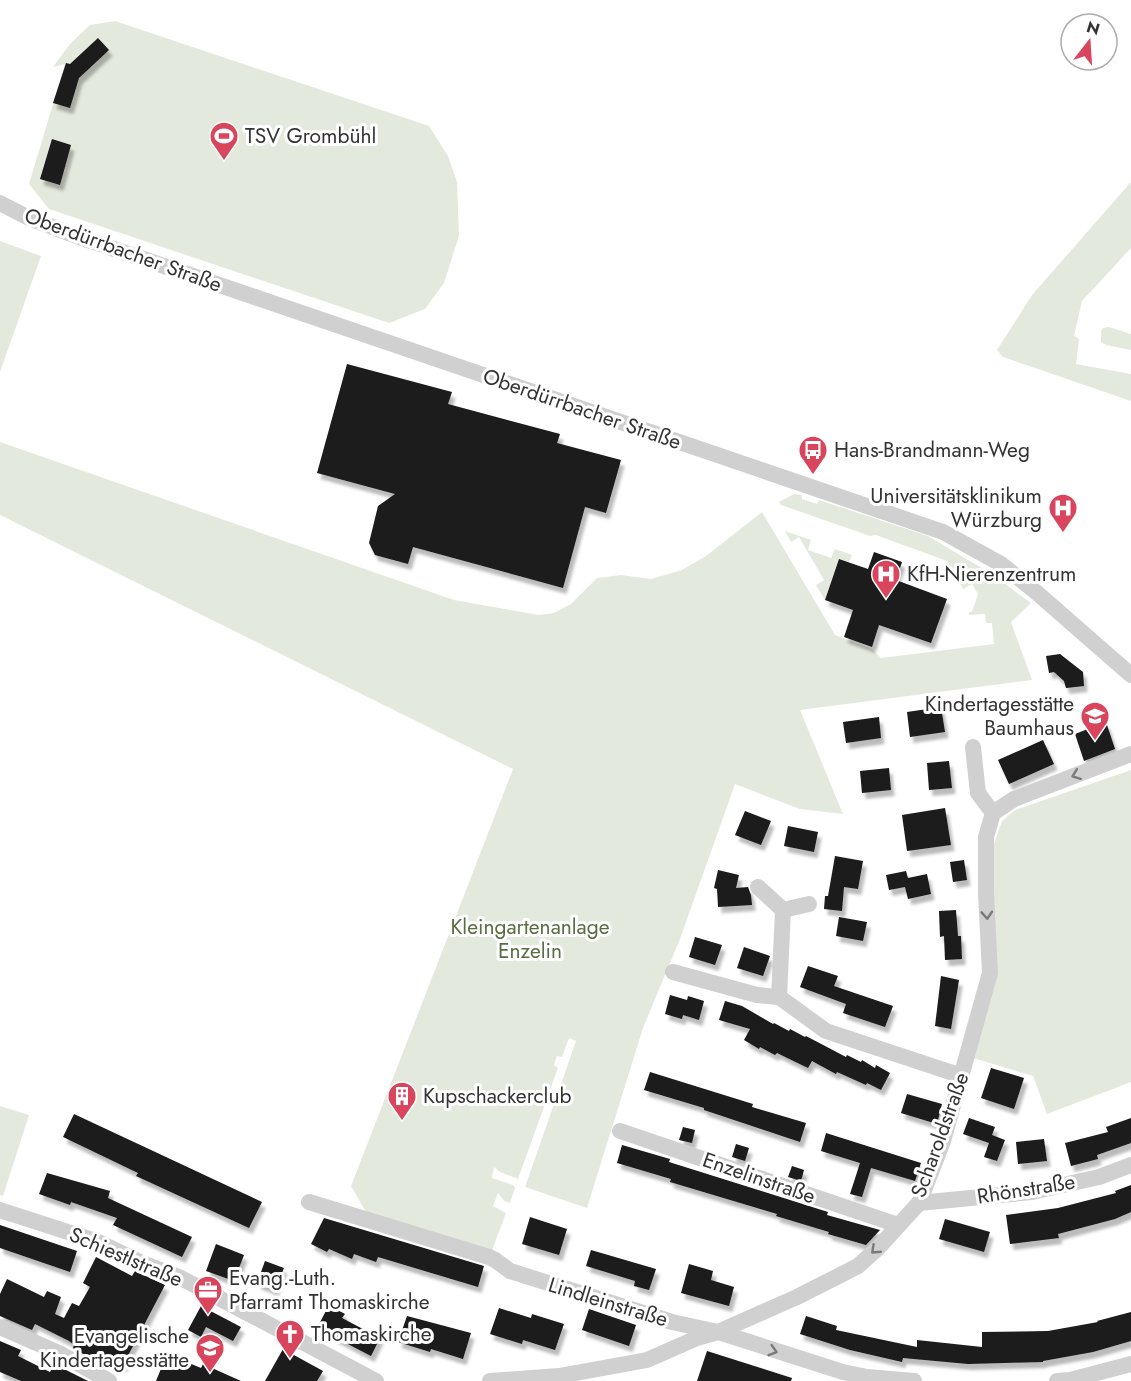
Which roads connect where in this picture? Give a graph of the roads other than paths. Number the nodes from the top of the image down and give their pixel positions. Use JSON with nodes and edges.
{"nodes":[{"id":1,"x":0,"y":203,"type":"edge"},
{"id":2,"x":1131,"y":675,"type":"edge"},
{"id":3,"x":973,"y":747,"type":"dead end"},
{"id":4,"x":1131,"y":754,"type":"edge"},
{"id":5,"x":993,"y":813,"type":"junction"},
{"id":6,"x":758,"y":887,"type":"dead end"},
{"id":7,"x":810,"y":904,"type":"dead end"},
{"id":8,"x":783,"y":910,"type":"junction"},
{"id":9,"x":673,"y":972,"type":"dead end"},
{"id":10,"x":779,"y":997,"type":"junction"},
{"id":11,"x":963,"y":1076,"type":"junction"},
{"id":12,"x":620,"y":1131,"type":"dead end"},
{"id":13,"x":1131,"y":1166,"type":"edge"},
{"id":14,"x":309,"y":1202,"type":"dead end"},
{"id":15,"x":919,"y":1203,"type":"junction"},
{"id":16,"x":0,"y":1209,"type":"edge"},
{"id":17,"x":898,"y":1225,"type":"junction"},
{"id":18,"x":0,"y":1327,"type":"edge"},
{"id":19,"x":718,"y":1332,"type":"junction"},
{"id":20,"x":1131,"y":1364,"type":"edge"},
{"id":21,"x":109,"y":1381,"type":"edge"},
{"id":22,"x":376,"y":1381,"type":"edge"},
{"id":23,"x":490,"y":1381,"type":"edge"},
{"id":24,"x":914,"y":1381,"type":"edge"},
{"id":25,"x":1057,"y":1381,"type":"edge"}],
"edges":[{"from":1,"to":2,"type":"street","name":"Oberdürrbacher Straße"},
{"from":3,"to":5,"type":"street"},
{"from":4,"to":5,"type":"street","one_way":true},
{"from":5,"to":11,"type":"street","name":"Scharoldstraße","one_way":true},
{"from":6,"to":8,"type":"street"},
{"from":7,"to":8,"type":"street"},
{"from":8,"to":10,"type":"street"},
{"from":9,"to":10,"type":"street"},
{"from":10,"to":11,"type":"street"},
{"from":11,"to":15,"type":"street","name":"Scharoldstraße"},
{"from":12,"to":17,"type":"street","name":"Enzelinstraße"},
{"from":13,"to":15,"type":"street","name":"Rhönstraße"},
{"from":14,"to":19,"type":"street","name":"Lindleinstraße"},
{"from":15,"to":17,"type":"street","name":"Scharoldstraße"},
{"from":16,"to":22,"type":"street","name":"Schiestlstraße"},
{"from":17,"to":19,"type":"street","name":"Scharoldstraße","one_way":true},
{"from":18,"to":21,"type":"street"},
{"from":19,"to":23,"type":"street","name":"Scharoldstraße"},
{"from":19,"to":24,"type":"street","name":"Lindleinstraße","one_way":true},
{"from":20,"to":25,"type":"street"}]}
